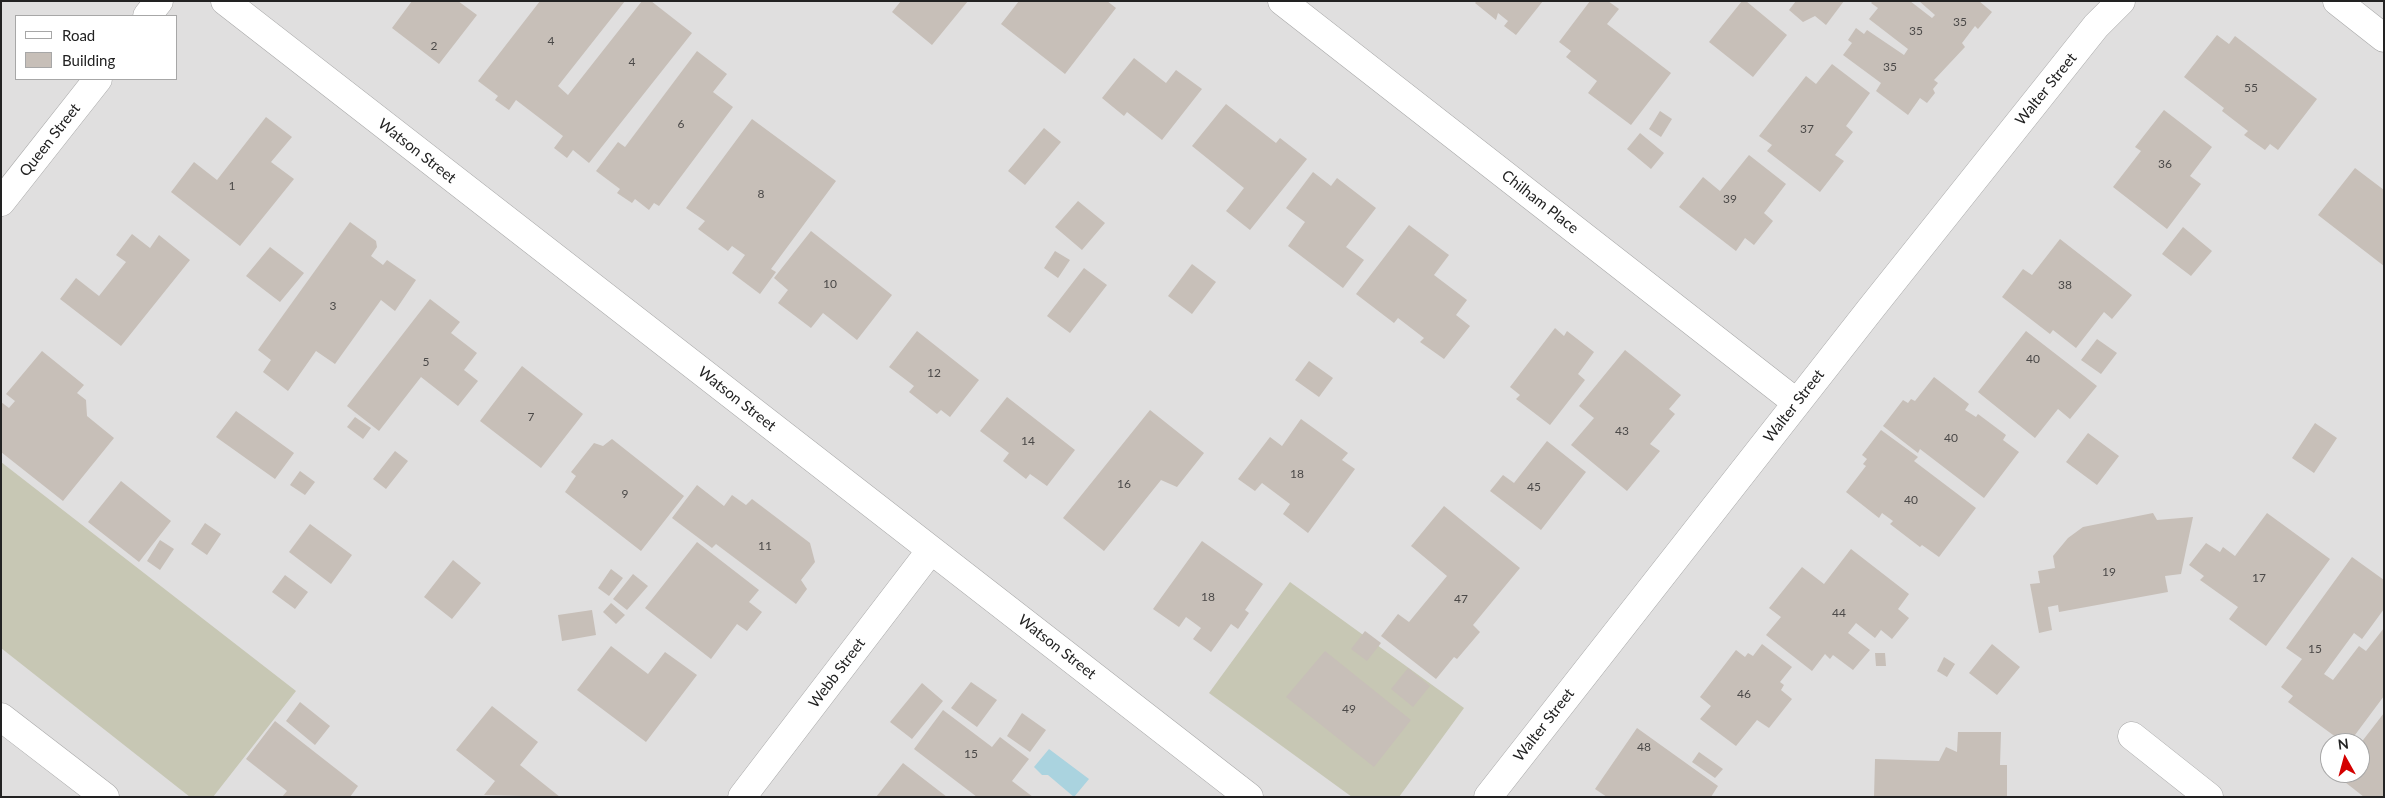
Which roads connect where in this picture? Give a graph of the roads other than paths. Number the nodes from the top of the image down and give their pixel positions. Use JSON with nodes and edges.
{"nodes":[{"id":1,"x":158,"y":1,"type":"edge"},
{"id":2,"x":225,"y":1,"type":"edge"},
{"id":3,"x":1282,"y":1,"type":"edge"},
{"id":4,"x":2337,"y":1,"type":"edge"},
{"id":5,"x":2111,"y":7,"type":"edge"},
{"id":6,"x":148,"y":15,"type":"edge"},
{"id":7,"x":2384,"y":38,"type":"edge"},
{"id":8,"x":97,"y":80,"type":"edge"},
{"id":9,"x":1,"y":202,"type":"edge"},
{"id":10,"x":1797,"y":403,"type":"junction"},
{"id":11,"x":931,"y":550,"type":"junction"},
{"id":12,"x":1,"y":717,"type":"edge"},
{"id":13,"x":2132,"y":736,"type":"dead end"},
{"id":14,"x":105,"y":797,"type":"edge"},
{"id":15,"x":742,"y":797,"type":"edge"},
{"id":16,"x":1249,"y":797,"type":"edge"},
{"id":17,"x":1488,"y":797,"type":"edge"},
{"id":18,"x":2209,"y":797,"type":"edge"}],
"edges":[{"from":1,"to":6,"type":"street"},
{"from":2,"to":11,"type":"street","name":"Watson Street"},
{"from":3,"to":10,"type":"street","name":"Chilham Place"},
{"from":4,"to":7,"type":"street"},
{"from":5,"to":10,"type":"street","name":"Walter Street"},
{"from":8,"to":9,"type":"street","name":"Queen Street"},
{"from":10,"to":17,"type":"street","name":"Walter Street"},
{"from":11,"to":15,"type":"street","name":"Webb Street"},
{"from":11,"to":16,"type":"street","name":"Watson Street"},
{"from":12,"to":14,"type":"street"},
{"from":13,"to":18,"type":"street"}]}
